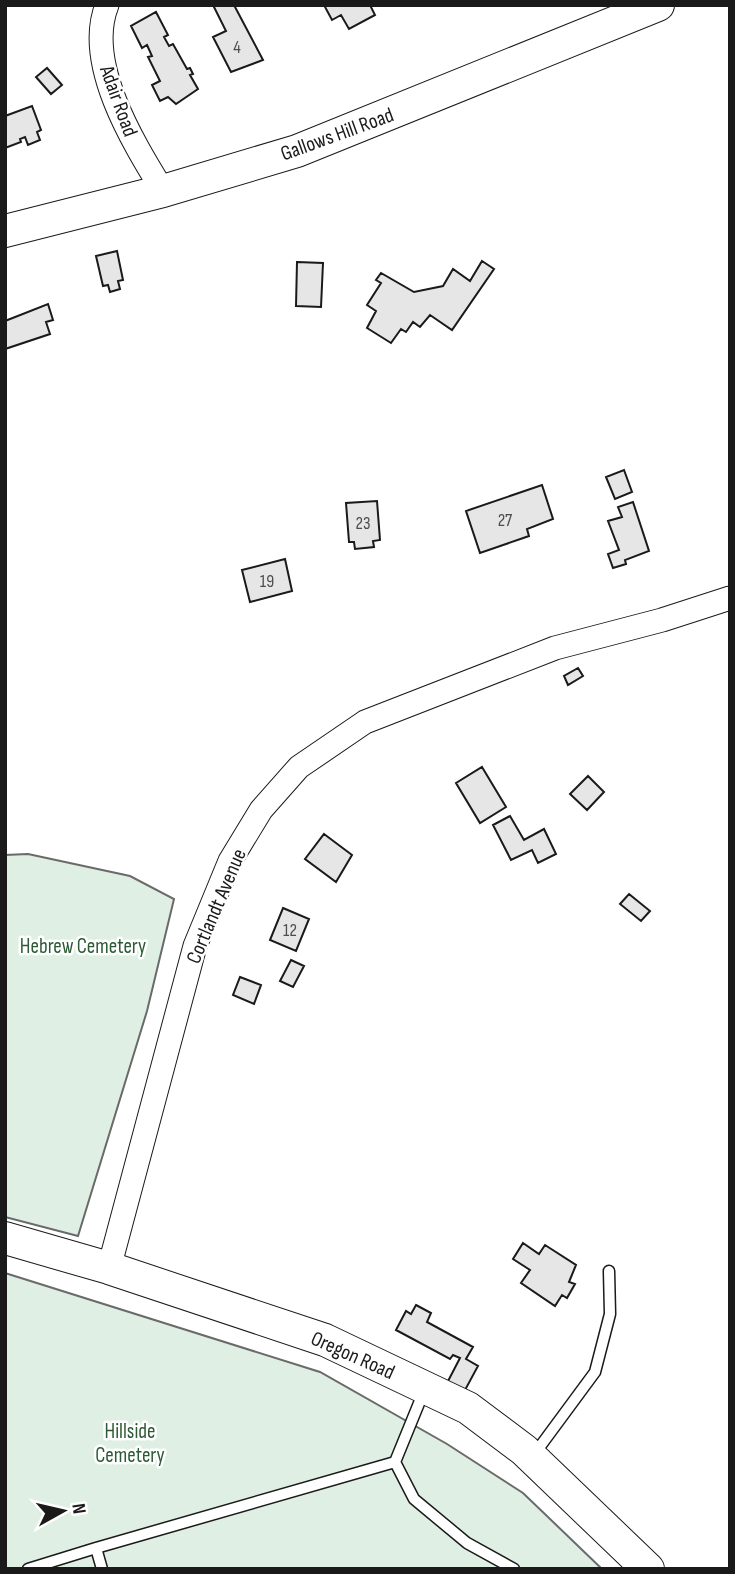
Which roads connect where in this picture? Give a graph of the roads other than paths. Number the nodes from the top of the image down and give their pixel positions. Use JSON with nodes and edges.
{"nodes":[{"id":1,"x":107,"y":5,"type":"edge"},
{"id":2,"x":658,"y":5,"type":"edge"},
{"id":3,"x":163,"y":191,"type":"junction"},
{"id":4,"x":5,"y":231,"type":"edge"},
{"id":5,"x":730,"y":598,"type":"edge"},
{"id":6,"x":5,"y":1237,"type":"edge"},
{"id":7,"x":109,"y":1268,"type":"junction"},
{"id":8,"x":608,"y":1271,"type":"dead end"},
{"id":9,"x":425,"y":1388,"type":"junction"},
{"id":10,"x":532,"y":1458,"type":"junction"},
{"id":11,"x":395,"y":1462,"type":"junction"},
{"id":12,"x":96,"y":1548,"type":"junction"},
{"id":13,"x":28,"y":1569,"type":"edge"},
{"id":14,"x":102,"y":1569,"type":"edge"},
{"id":15,"x":514,"y":1569,"type":"edge"},
{"id":16,"x":648,"y":1569,"type":"edge"}],
"edges":[{"from":1,"to":3,"type":"street","name":"Adair Road"},
{"from":2,"to":3,"type":"street","name":"Gallows Hill Road"},
{"from":3,"to":4,"type":"street","name":"Gallows Hill Road"},
{"from":5,"to":7,"type":"street","name":"Cortlandt Avenue"},
{"from":6,"to":7,"type":"street","name":"Oregon Road"},
{"from":7,"to":9,"type":"street","name":"Oregon Road"},
{"from":8,"to":10,"type":"lane"},
{"from":9,"to":10,"type":"street","name":"Oregon Road"},
{"from":9,"to":11,"type":"lane"},
{"from":10,"to":16,"type":"street","name":"Oregon Road"},
{"from":11,"to":12,"type":"lane"},
{"from":11,"to":15,"type":"lane"},
{"from":12,"to":13,"type":"lane"},
{"from":12,"to":14,"type":"lane"}]}
